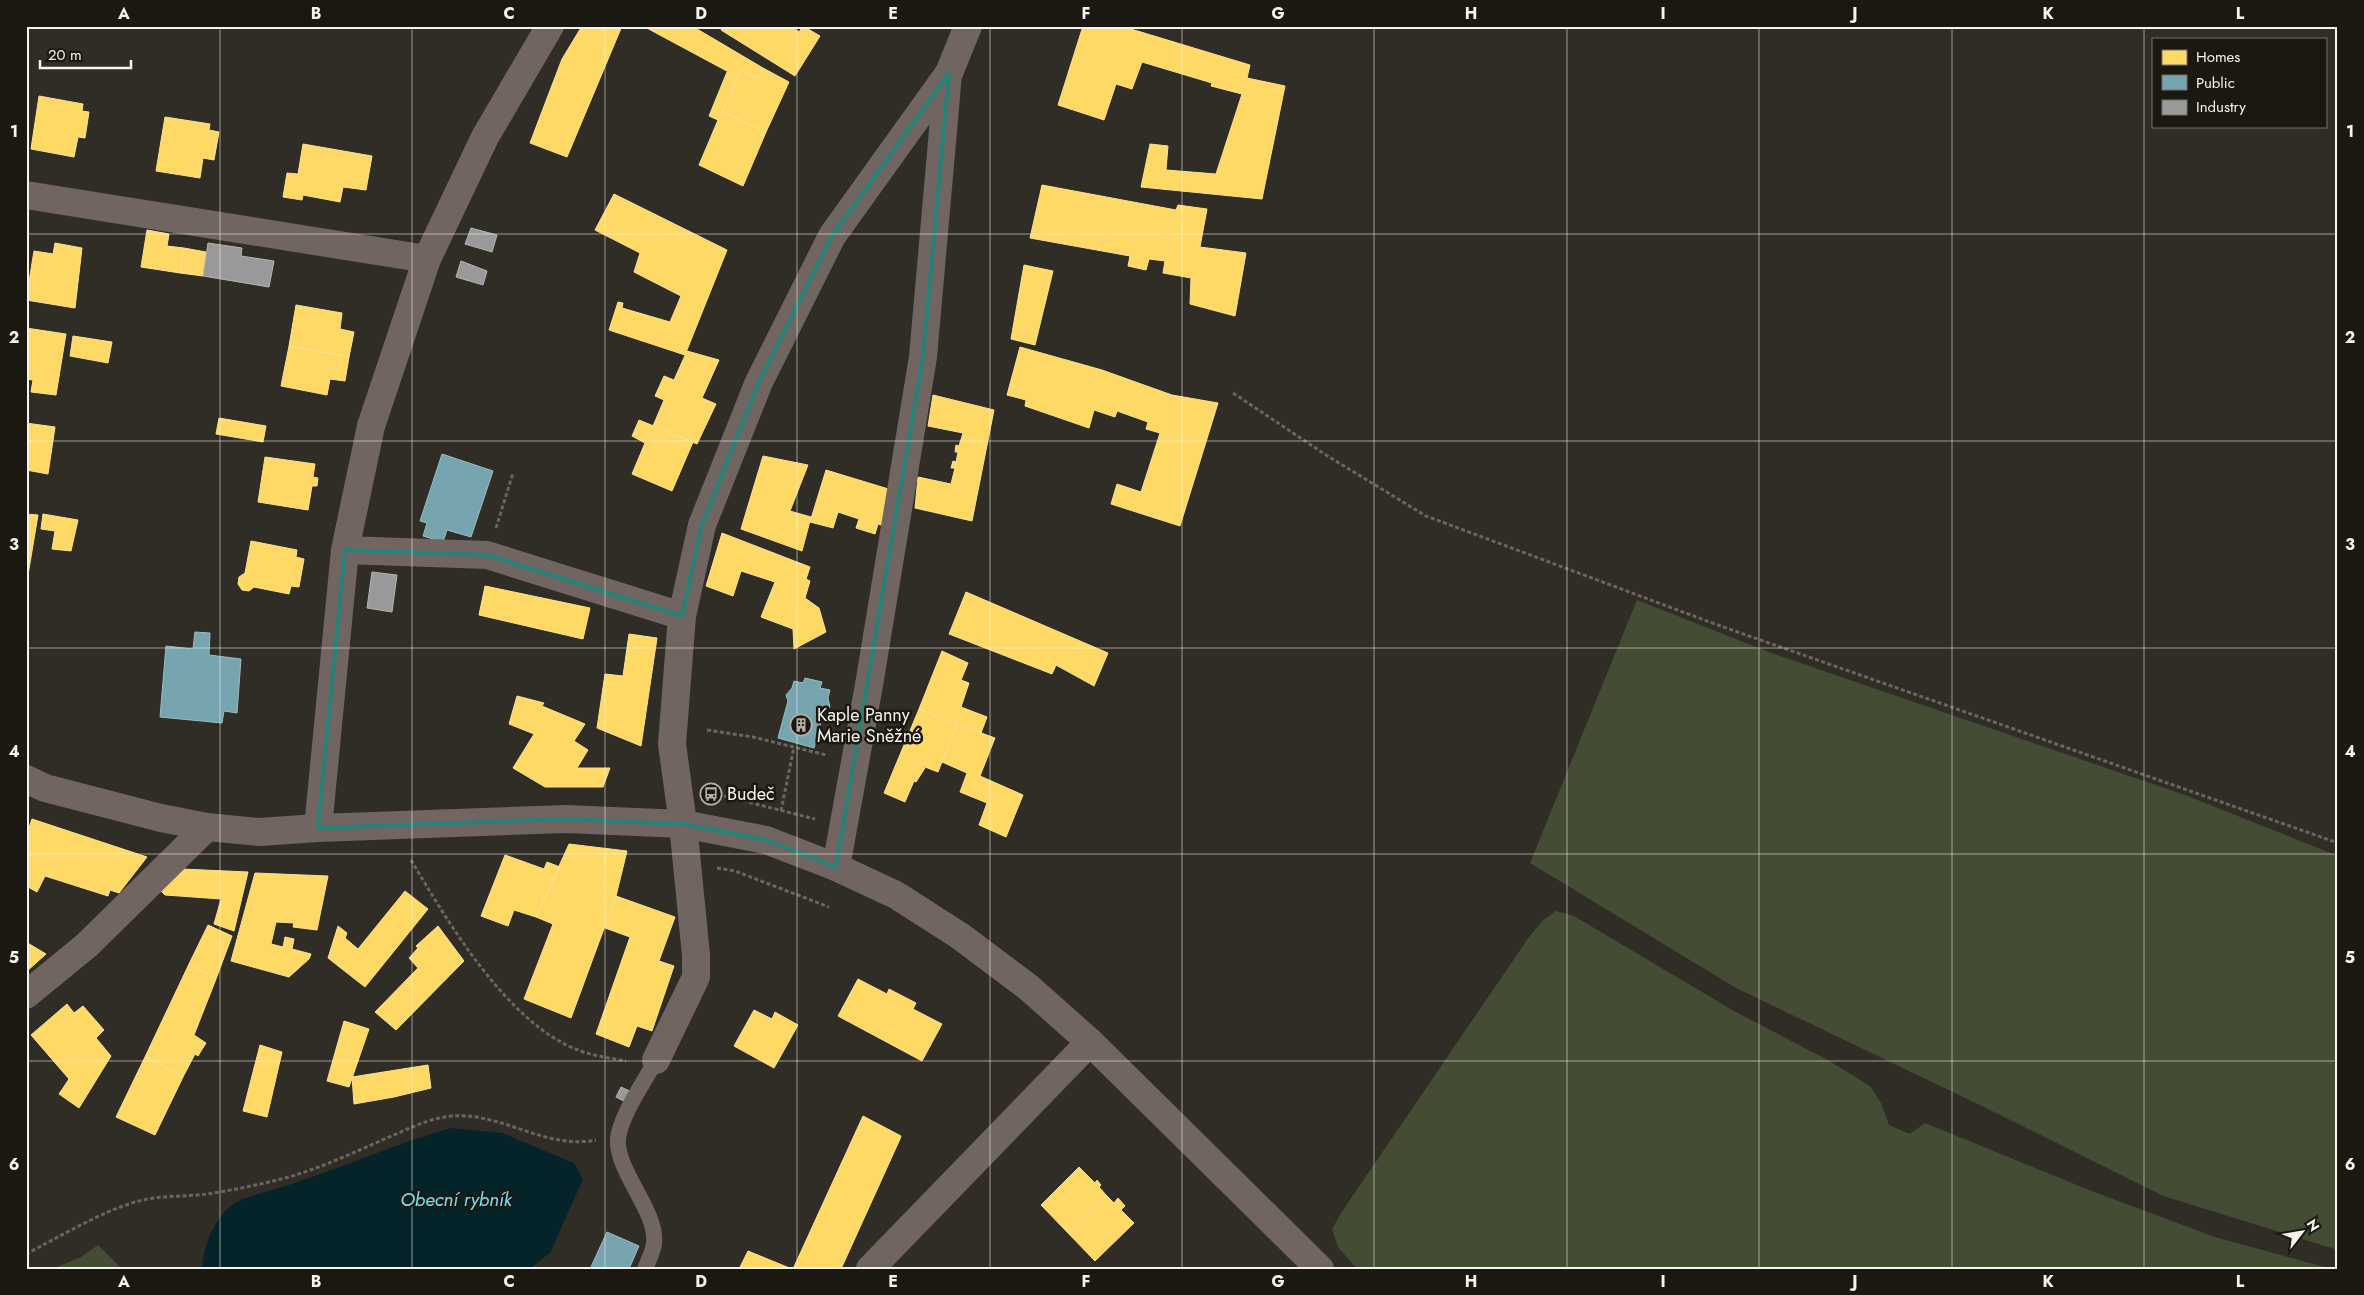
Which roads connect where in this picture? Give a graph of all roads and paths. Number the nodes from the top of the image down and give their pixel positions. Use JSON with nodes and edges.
{"nodes":[{"id":1,"x":550,"y":26,"type":"edge"},
{"id":2,"x":968,"y":26,"type":"edge"},
{"id":3,"x":949,"y":72,"type":"junction"},
{"id":4,"x":26,"y":195,"type":"edge"},
{"id":5,"x":427,"y":260,"type":"junction"},
{"id":6,"x":1233,"y":393,"type":"dead end"},
{"id":7,"x":514,"y":473,"type":"dead end"},
{"id":8,"x":345,"y":550,"type":"junction"},
{"id":9,"x":487,"y":555,"type":"junction"},
{"id":10,"x":682,"y":616,"type":"junction"},
{"id":11,"x":707,"y":730,"type":"dead end"},
{"id":12,"x":26,"y":779,"type":"edge"},
{"id":13,"x":724,"y":796,"type":"dead end"},
{"id":14,"x":683,"y":824,"type":"junction"},
{"id":15,"x":207,"y":827,"type":"junction"},
{"id":16,"x":318,"y":828,"type":"junction"},
{"id":17,"x":2338,"y":843,"type":"edge"},
{"id":18,"x":411,"y":860,"type":"dead end"},
{"id":19,"x":687,"y":864,"type":"junction"},
{"id":20,"x":836,"y":867,"type":"junction"},
{"id":21,"x":829,"y":907,"type":"dead end"},
{"id":22,"x":26,"y":994,"type":"edge"},
{"id":23,"x":1090,"y":1042,"type":"junction"},
{"id":24,"x":656,"y":1060,"type":"junction"},
{"id":25,"x":619,"y":1136,"type":"junction"},
{"id":26,"x":26,"y":1254,"type":"edge"},
{"id":27,"x":645,"y":1269,"type":"edge"},
{"id":28,"x":870,"y":1269,"type":"edge"},
{"id":29,"x":1320,"y":1269,"type":"edge"}],
"edges":[{"from":1,"to":5,"type":"street"},
{"from":2,"to":3,"type":"street"},
{"from":3,"to":10,"type":"street"},
{"from":3,"to":20,"type":"street"},
{"from":4,"to":5,"type":"street"},
{"from":5,"to":8,"type":"street"},
{"from":6,"to":17,"type":"path"},
{"from":7,"to":9,"type":"path"},
{"from":8,"to":9,"type":"street"},
{"from":8,"to":16,"type":"street"},
{"from":9,"to":10,"type":"street"},
{"from":10,"to":14,"type":"street"},
{"from":11,"to":13,"type":"path"},
{"from":12,"to":15,"type":"street"},
{"from":14,"to":16,"type":"street"},
{"from":14,"to":19,"type":"street"},
{"from":14,"to":20,"type":"street"},
{"from":15,"to":16,"type":"street"},
{"from":15,"to":22,"type":"street"},
{"from":18,"to":24,"type":"path"},
{"from":19,"to":21,"type":"path"},
{"from":19,"to":24,"type":"street"},
{"from":20,"to":23,"type":"street"},
{"from":23,"to":28,"type":"street"},
{"from":23,"to":29,"type":"street"},
{"from":24,"to":25,"type":"lane"},
{"from":25,"to":26,"type":"path"},
{"from":25,"to":27,"type":"lane"}]}
